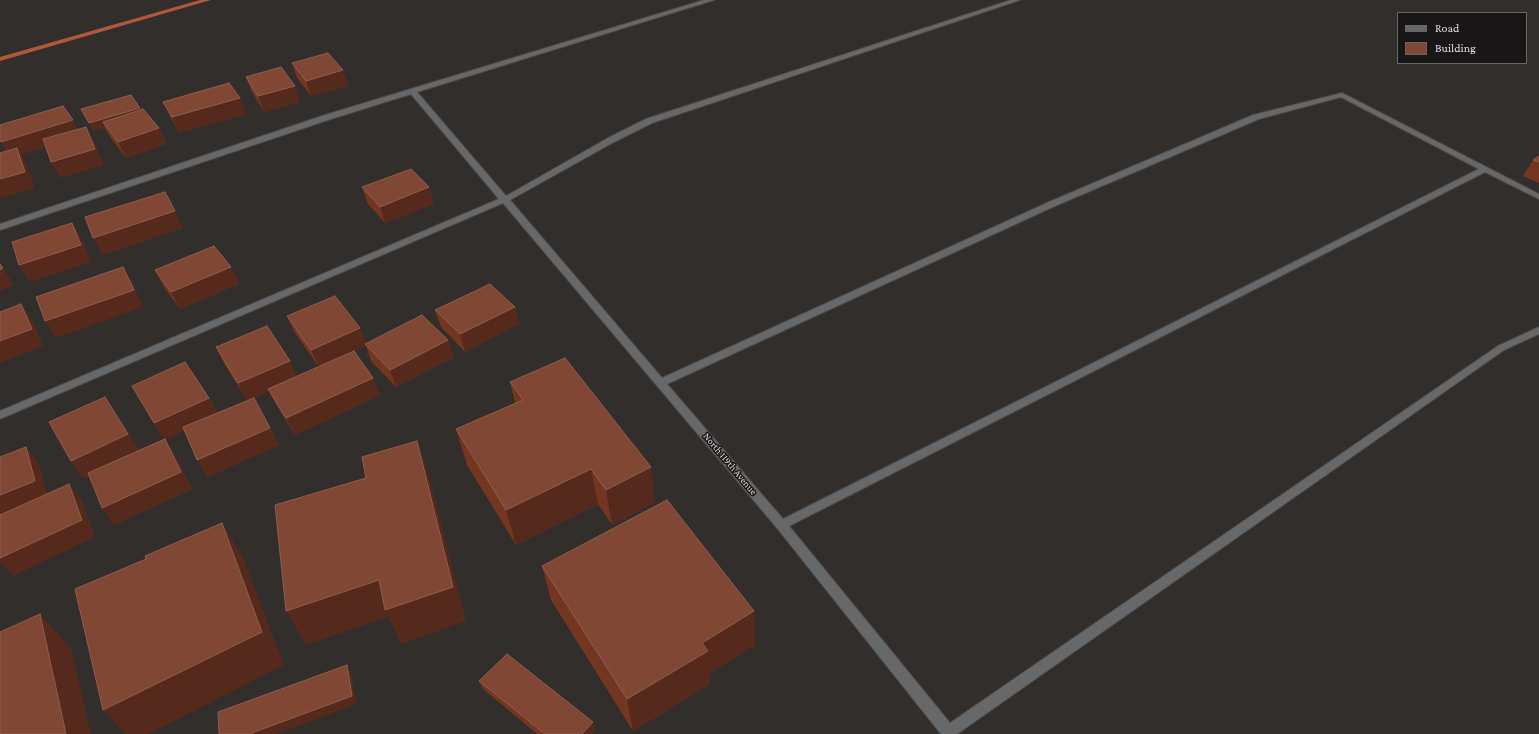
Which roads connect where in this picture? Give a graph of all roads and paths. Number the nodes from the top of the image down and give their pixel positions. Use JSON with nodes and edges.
{"nodes":[{"id":1,"x":711,"y":0,"type":"edge"},
{"id":2,"x":1017,"y":0,"type":"edge"},
{"id":3,"x":412,"y":91,"type":"junction"},
{"id":4,"x":1484,"y":169,"type":"junction"},
{"id":5,"x":1539,"y":197,"type":"edge"},
{"id":6,"x":504,"y":200,"type":"junction"},
{"id":7,"x":0,"y":227,"type":"edge"},
{"id":8,"x":1539,"y":330,"type":"edge"},
{"id":9,"x":660,"y":382,"type":"junction"},
{"id":10,"x":0,"y":415,"type":"edge"},
{"id":11,"x":781,"y":525,"type":"junction"},
{"id":12,"x":949,"y":733,"type":"edge"}],
"edges":[{"from":1,"to":3,"type":"street"},
{"from":2,"to":6,"type":"street"},
{"from":3,"to":6,"type":"street","name":"North 119th Avenue"},
{"from":3,"to":7,"type":"street"},
{"from":4,"to":5,"type":"street"},
{"from":4,"to":9,"type":"street"},
{"from":4,"to":11,"type":"street"},
{"from":6,"to":9,"type":"street","name":"North 119th Avenue"},
{"from":6,"to":10,"type":"street"},
{"from":8,"to":12,"type":"street"},
{"from":9,"to":11,"type":"street","name":"North 119th Avenue"},
{"from":11,"to":12,"type":"street","name":"North 119th Avenue"}]}
